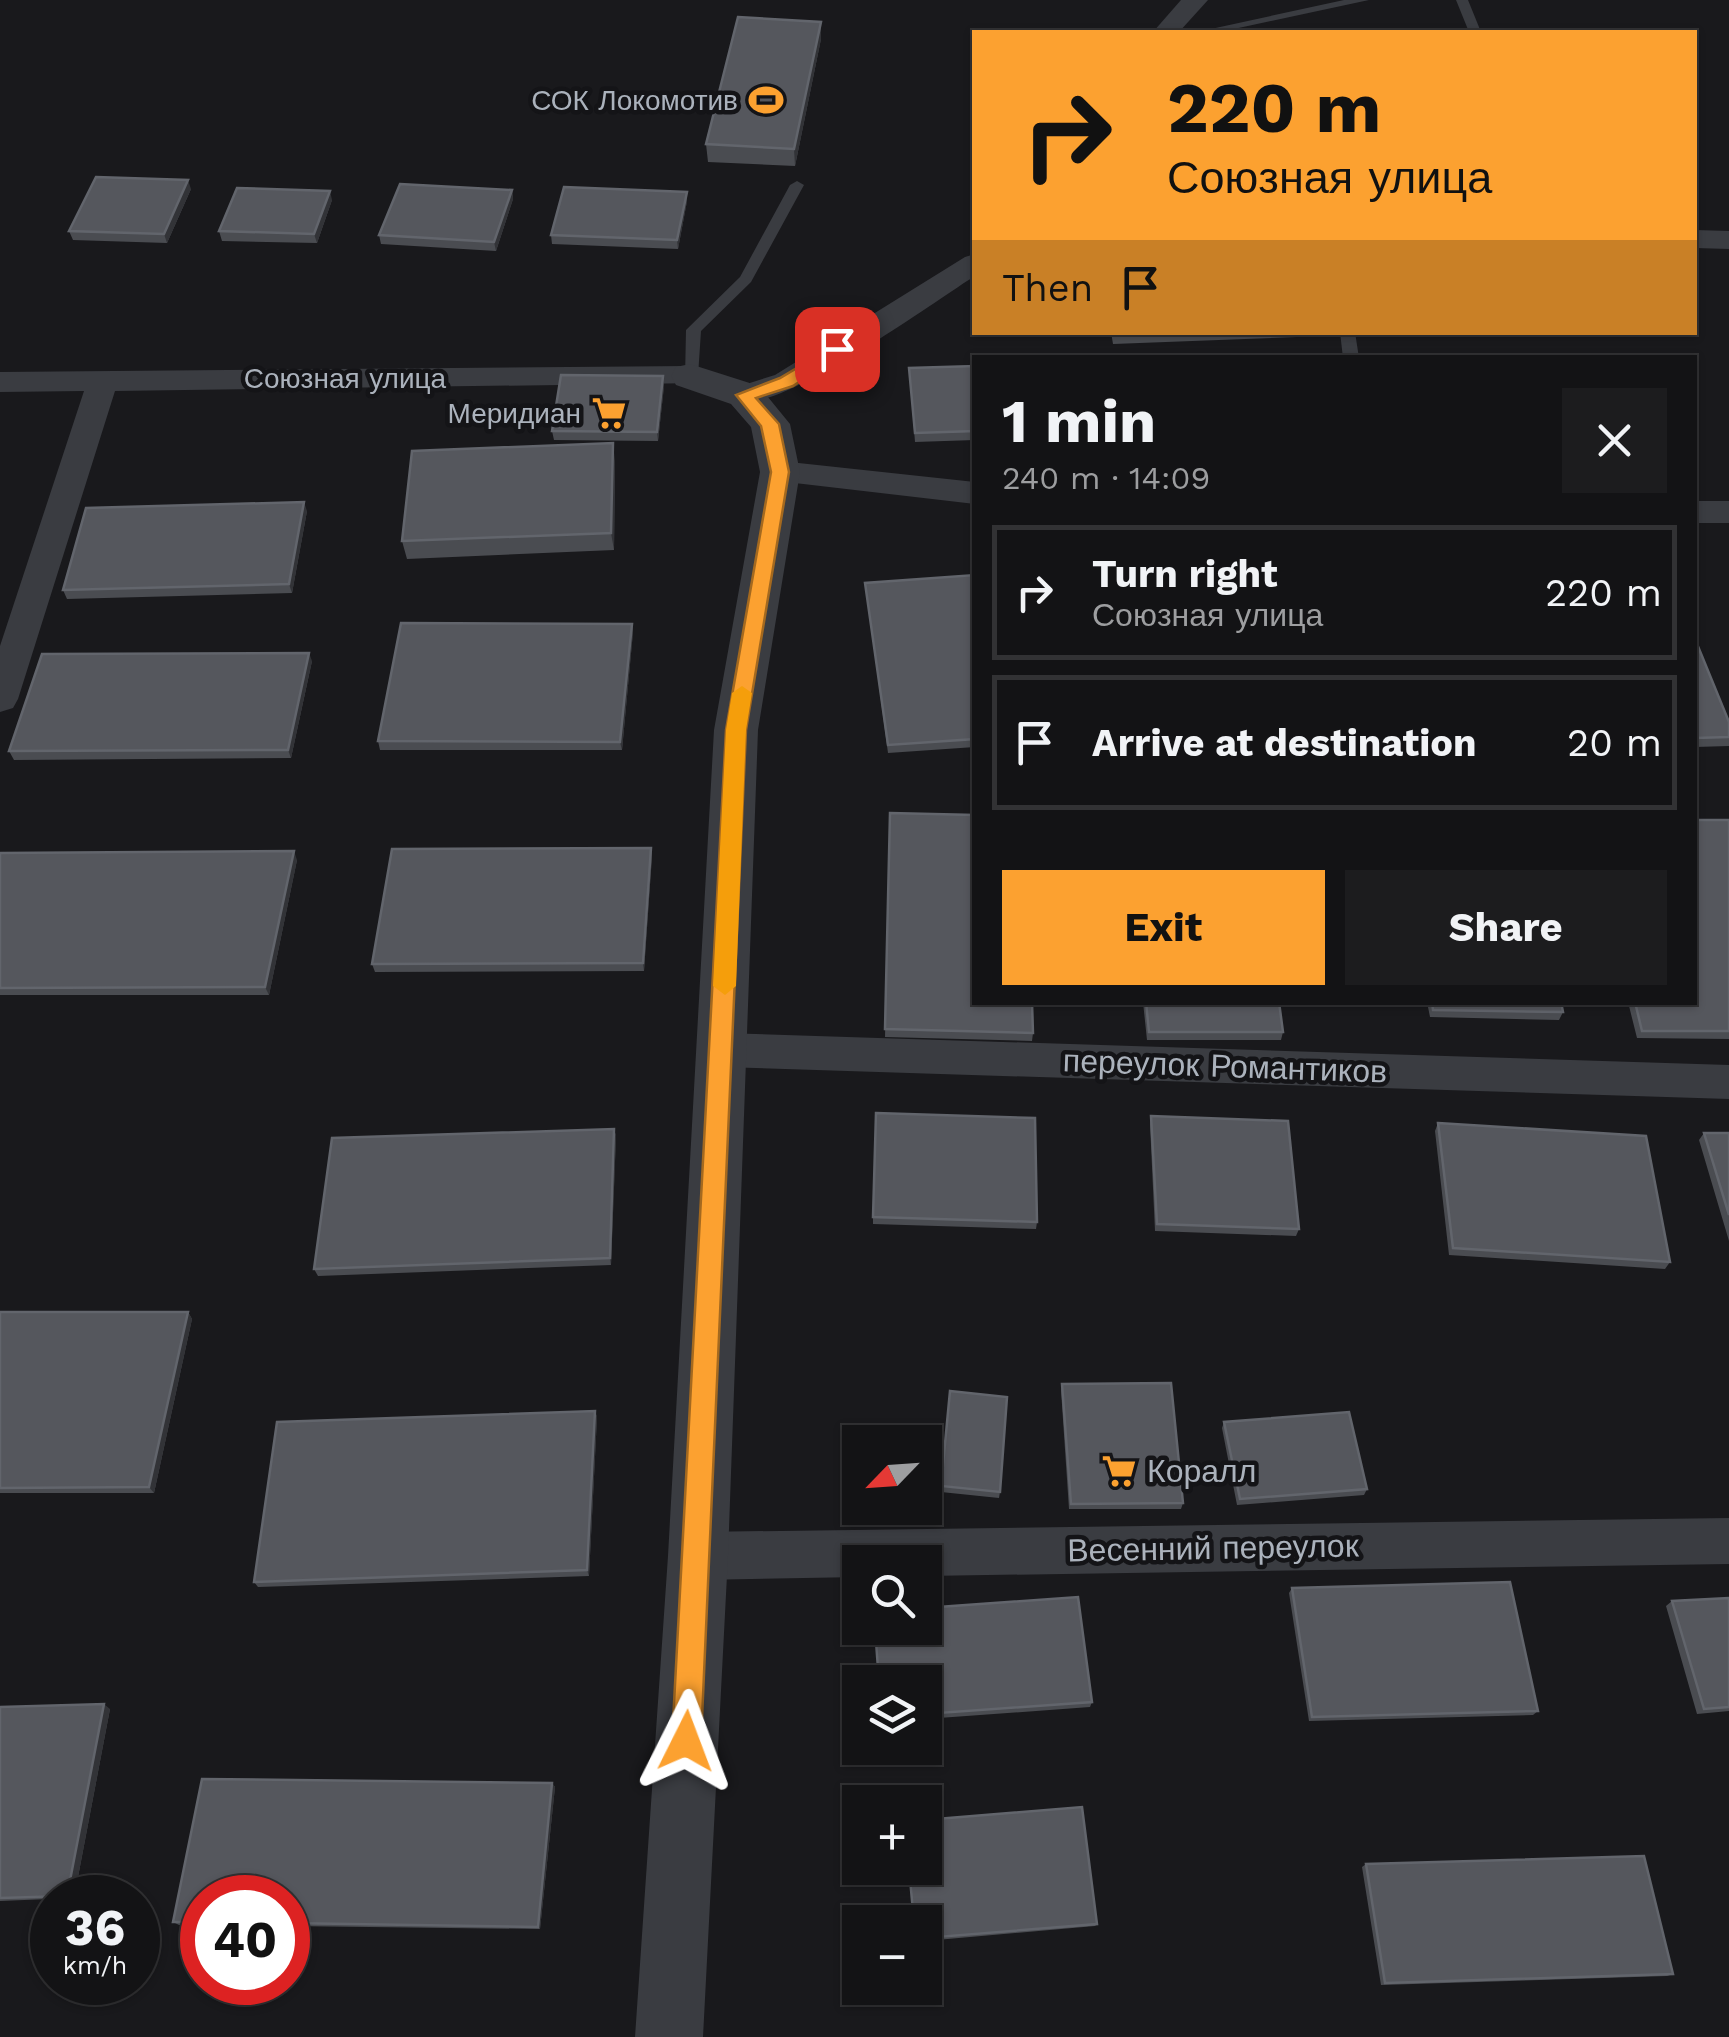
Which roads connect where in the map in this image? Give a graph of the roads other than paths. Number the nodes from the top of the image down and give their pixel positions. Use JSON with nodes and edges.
{"nodes":[{"id":1,"x":1195,"y":0,"type":"edge"},
{"id":2,"x":1362,"y":0,"type":"edge"},
{"id":3,"x":1462,"y":0,"type":"edge"},
{"id":4,"x":1167,"y":30,"type":"edge"},
{"id":5,"x":1213,"y":30,"type":"edge"},
{"id":6,"x":1475,"y":30,"type":"edge"},
{"id":7,"x":797,"y":185,"type":"dead end"},
{"id":8,"x":1697,"y":239,"type":"edge"},
{"id":9,"x":1729,"y":240,"type":"edge"},
{"id":10,"x":972,"y":265,"type":"edge"},
{"id":11,"x":690,"y":376,"type":"junction"},
{"id":12,"x":103,"y":381,"type":"junction"},
{"id":13,"x":0,"y":382,"type":"edge"},
{"id":14,"x":744,"y":395,"type":"junction"},
{"id":15,"x":780,"y":472,"type":"junction"},
{"id":16,"x":972,"y":493,"type":"edge"},
{"id":17,"x":1697,"y":512,"type":"edge"},
{"id":18,"x":1729,"y":512,"type":"edge"},
{"id":19,"x":0,"y":699,"type":"edge"},
{"id":20,"x":722,"y":1050,"type":"junction"},
{"id":21,"x":1729,"y":1082,"type":"edge"},
{"id":22,"x":1729,"y":1541,"type":"edge"},
{"id":23,"x":698,"y":1556,"type":"junction"},
{"id":24,"x":669,"y":2037,"type":"edge"}],
"edges":[{"from":1,"to":4,"type":"street"},
{"from":2,"to":5,"type":"lane"},
{"from":3,"to":6,"type":"lane"},
{"from":7,"to":11,"type":"lane"},
{"from":8,"to":9,"type":"street"},
{"from":10,"to":14,"type":"street"},
{"from":11,"to":12,"type":"street","name":"Союзная улица"},
{"from":11,"to":14,"type":"street"},
{"from":12,"to":13,"type":"street","name":"Союзная улица"},
{"from":12,"to":19,"type":"street"},
{"from":14,"to":15,"type":"street"},
{"from":15,"to":16,"type":"street"},
{"from":15,"to":20,"type":"street"},
{"from":17,"to":18,"type":"street"},
{"from":20,"to":21,"type":"street","name":"переулок Романтиков"},
{"from":20,"to":23,"type":"street"},
{"from":22,"to":23,"type":"street","name":"Весенний переулок"},
{"from":23,"to":24,"type":"street"}]}
